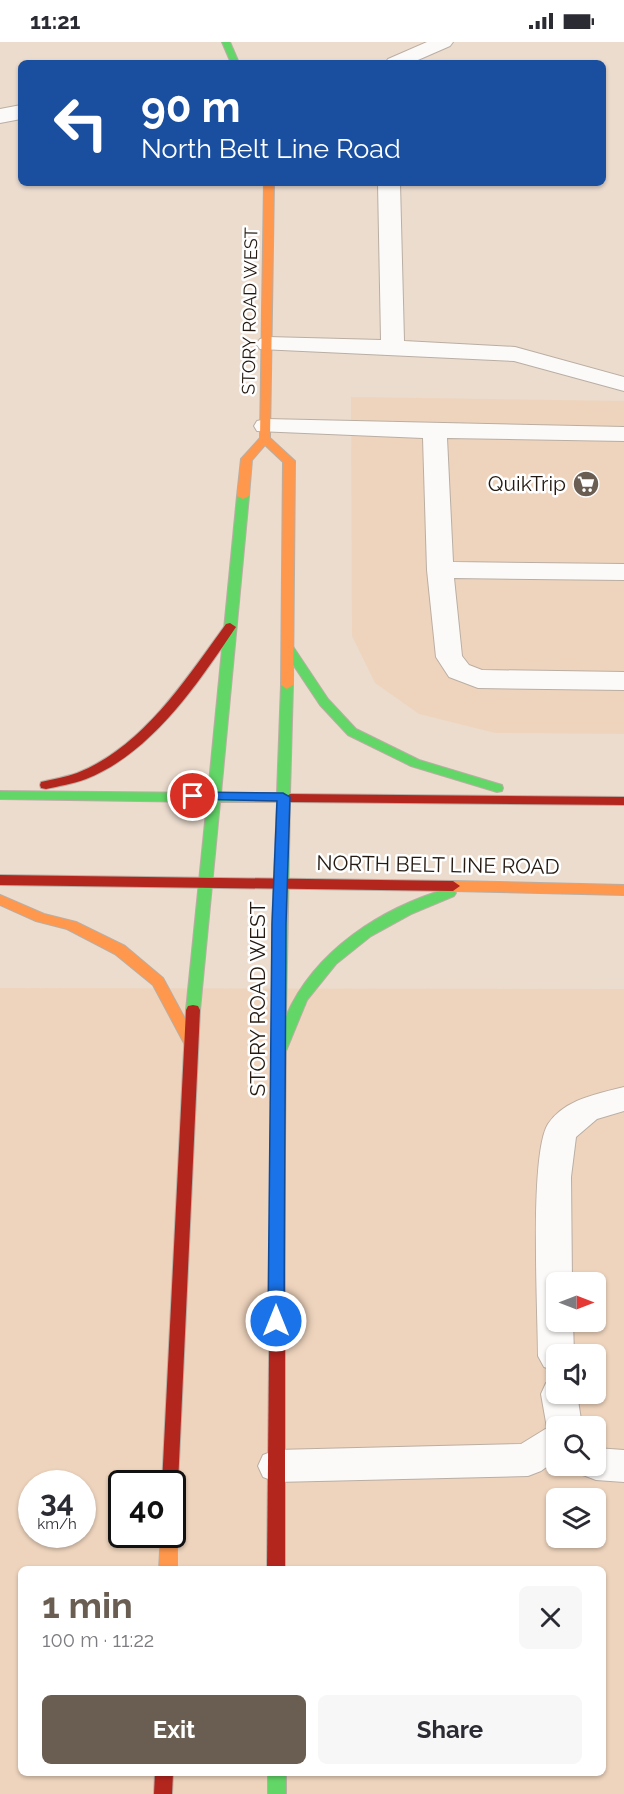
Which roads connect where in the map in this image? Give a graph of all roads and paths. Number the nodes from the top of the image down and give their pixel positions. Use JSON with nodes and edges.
{"nodes":[{"id":1,"x":226,"y":42,"type":"edge"},
{"id":2,"x":443,"y":42,"type":"edge"},
{"id":3,"x":234,"y":60,"type":"edge"},
{"id":4,"x":402,"y":60,"type":"edge"},
{"id":5,"x":18,"y":113,"type":"edge"},
{"id":6,"x":0,"y":116,"type":"edge"},
{"id":7,"x":269,"y":186,"type":"edge"},
{"id":8,"x":389,"y":186,"type":"edge"},
{"id":9,"x":268,"y":344,"type":"junction"},
{"id":10,"x":393,"y":347,"type":"junction"},
{"id":11,"x":624,"y":384,"type":"edge"},
{"id":12,"x":435,"y":431,"type":"junction"},
{"id":13,"x":266,"y":433,"type":"junction"},
{"id":14,"x":624,"y":435,"type":"edge"},
{"id":15,"x":440,"y":570,"type":"junction"},
{"id":16,"x":624,"y":572,"type":"edge"},
{"id":17,"x":230,"y":627,"type":"junction"},
{"id":18,"x":288,"y":648,"type":"junction"},
{"id":19,"x":624,"y":681,"type":"edge"},
{"id":20,"x":6,"y":795,"type":"edge"},
{"id":21,"x":212,"y":796,"type":"junction"},
{"id":22,"x":283,"y":797,"type":"junction"},
{"id":23,"x":591,"y":800,"type":"junction"},
{"id":24,"x":624,"y":801,"type":"edge"},
{"id":25,"x":0,"y":880,"type":"edge"},
{"id":26,"x":204,"y":882,"type":"junction"},
{"id":27,"x":280,"y":882,"type":"junction"},
{"id":28,"x":467,"y":887,"type":"junction"},
{"id":29,"x":624,"y":890,"type":"edge"},
{"id":30,"x":0,"y":900,"type":"edge"},
{"id":31,"x":190,"y":1041,"type":"junction"},
{"id":32,"x":278,"y":1052,"type":"junction"},
{"id":33,"x":624,"y":1099,"type":"edge"},
{"id":34,"x":556,"y":1344,"type":"edge"},
{"id":35,"x":546,"y":1454,"type":"edge"},
{"id":36,"x":606,"y":1465,"type":"edge"},
{"id":37,"x":276,"y":1466,"type":"junction"},
{"id":38,"x":624,"y":1466,"type":"edge"},
{"id":39,"x":171,"y":1470,"type":"edge"},
{"id":40,"x":169,"y":1548,"type":"edge"},
{"id":41,"x":168,"y":1566,"type":"edge"},
{"id":42,"x":276,"y":1566,"type":"edge"},
{"id":43,"x":164,"y":1776,"type":"edge"},
{"id":44,"x":277,"y":1776,"type":"edge"},
{"id":45,"x":163,"y":1794,"type":"edge"},
{"id":46,"x":277,"y":1794,"type":"edge"}],
"edges":[{"from":1,"to":3,"type":"street"},
{"from":2,"to":4,"type":"lane"},
{"from":5,"to":6,"type":"street"},
{"from":7,"to":9,"type":"street","name":"STORY ROAD WEST"},
{"from":8,"to":10,"type":"lane"},
{"from":9,"to":10,"type":"lane"},
{"from":9,"to":13,"type":"street","name":"STORY ROAD WEST"},
{"from":10,"to":11,"type":"lane"},
{"from":12,"to":13,"type":"lane"},
{"from":12,"to":14,"type":"lane"},
{"from":12,"to":15,"type":"lane"},
{"from":13,"to":17,"type":"street"},
{"from":13,"to":18,"type":"street","name":"STORY ROAD WEST"},
{"from":15,"to":16,"type":"lane"},
{"from":15,"to":19,"type":"lane"},
{"from":17,"to":20,"type":"street"},
{"from":17,"to":21,"type":"street"},
{"from":18,"to":22,"type":"street","name":"STORY ROAD WEST"},
{"from":18,"to":23,"type":"street"},
{"from":20,"to":21,"type":"street"},
{"from":21,"to":22,"type":"street"},
{"from":21,"to":26,"type":"street"},
{"from":22,"to":23,"type":"street"},
{"from":22,"to":27,"type":"street","name":"STORY ROAD WEST"},
{"from":23,"to":24,"type":"street"},
{"from":25,"to":26,"type":"street","name":"NORTH BELT LINE ROAD"},
{"from":26,"to":27,"type":"street","name":"NORTH BELT LINE ROAD"},
{"from":26,"to":31,"type":"street"},
{"from":27,"to":28,"type":"street","name":"NORTH BELT LINE ROAD"},
{"from":27,"to":32,"type":"street","name":"STORY ROAD WEST"},
{"from":28,"to":29,"type":"street","name":"NORTH BELT LINE ROAD"},
{"from":28,"to":32,"type":"street"},
{"from":30,"to":31,"type":"street"},
{"from":31,"to":39,"type":"street"},
{"from":32,"to":37,"type":"street","name":"STORY ROAD WEST"},
{"from":33,"to":34,"type":"lane"},
{"from":35,"to":37,"type":"lane"},
{"from":36,"to":38,"type":"lane"},
{"from":37,"to":42,"type":"street","name":"STORY ROAD WEST"},
{"from":40,"to":41,"type":"street"},
{"from":43,"to":45,"type":"street"},
{"from":44,"to":46,"type":"street"}]}
